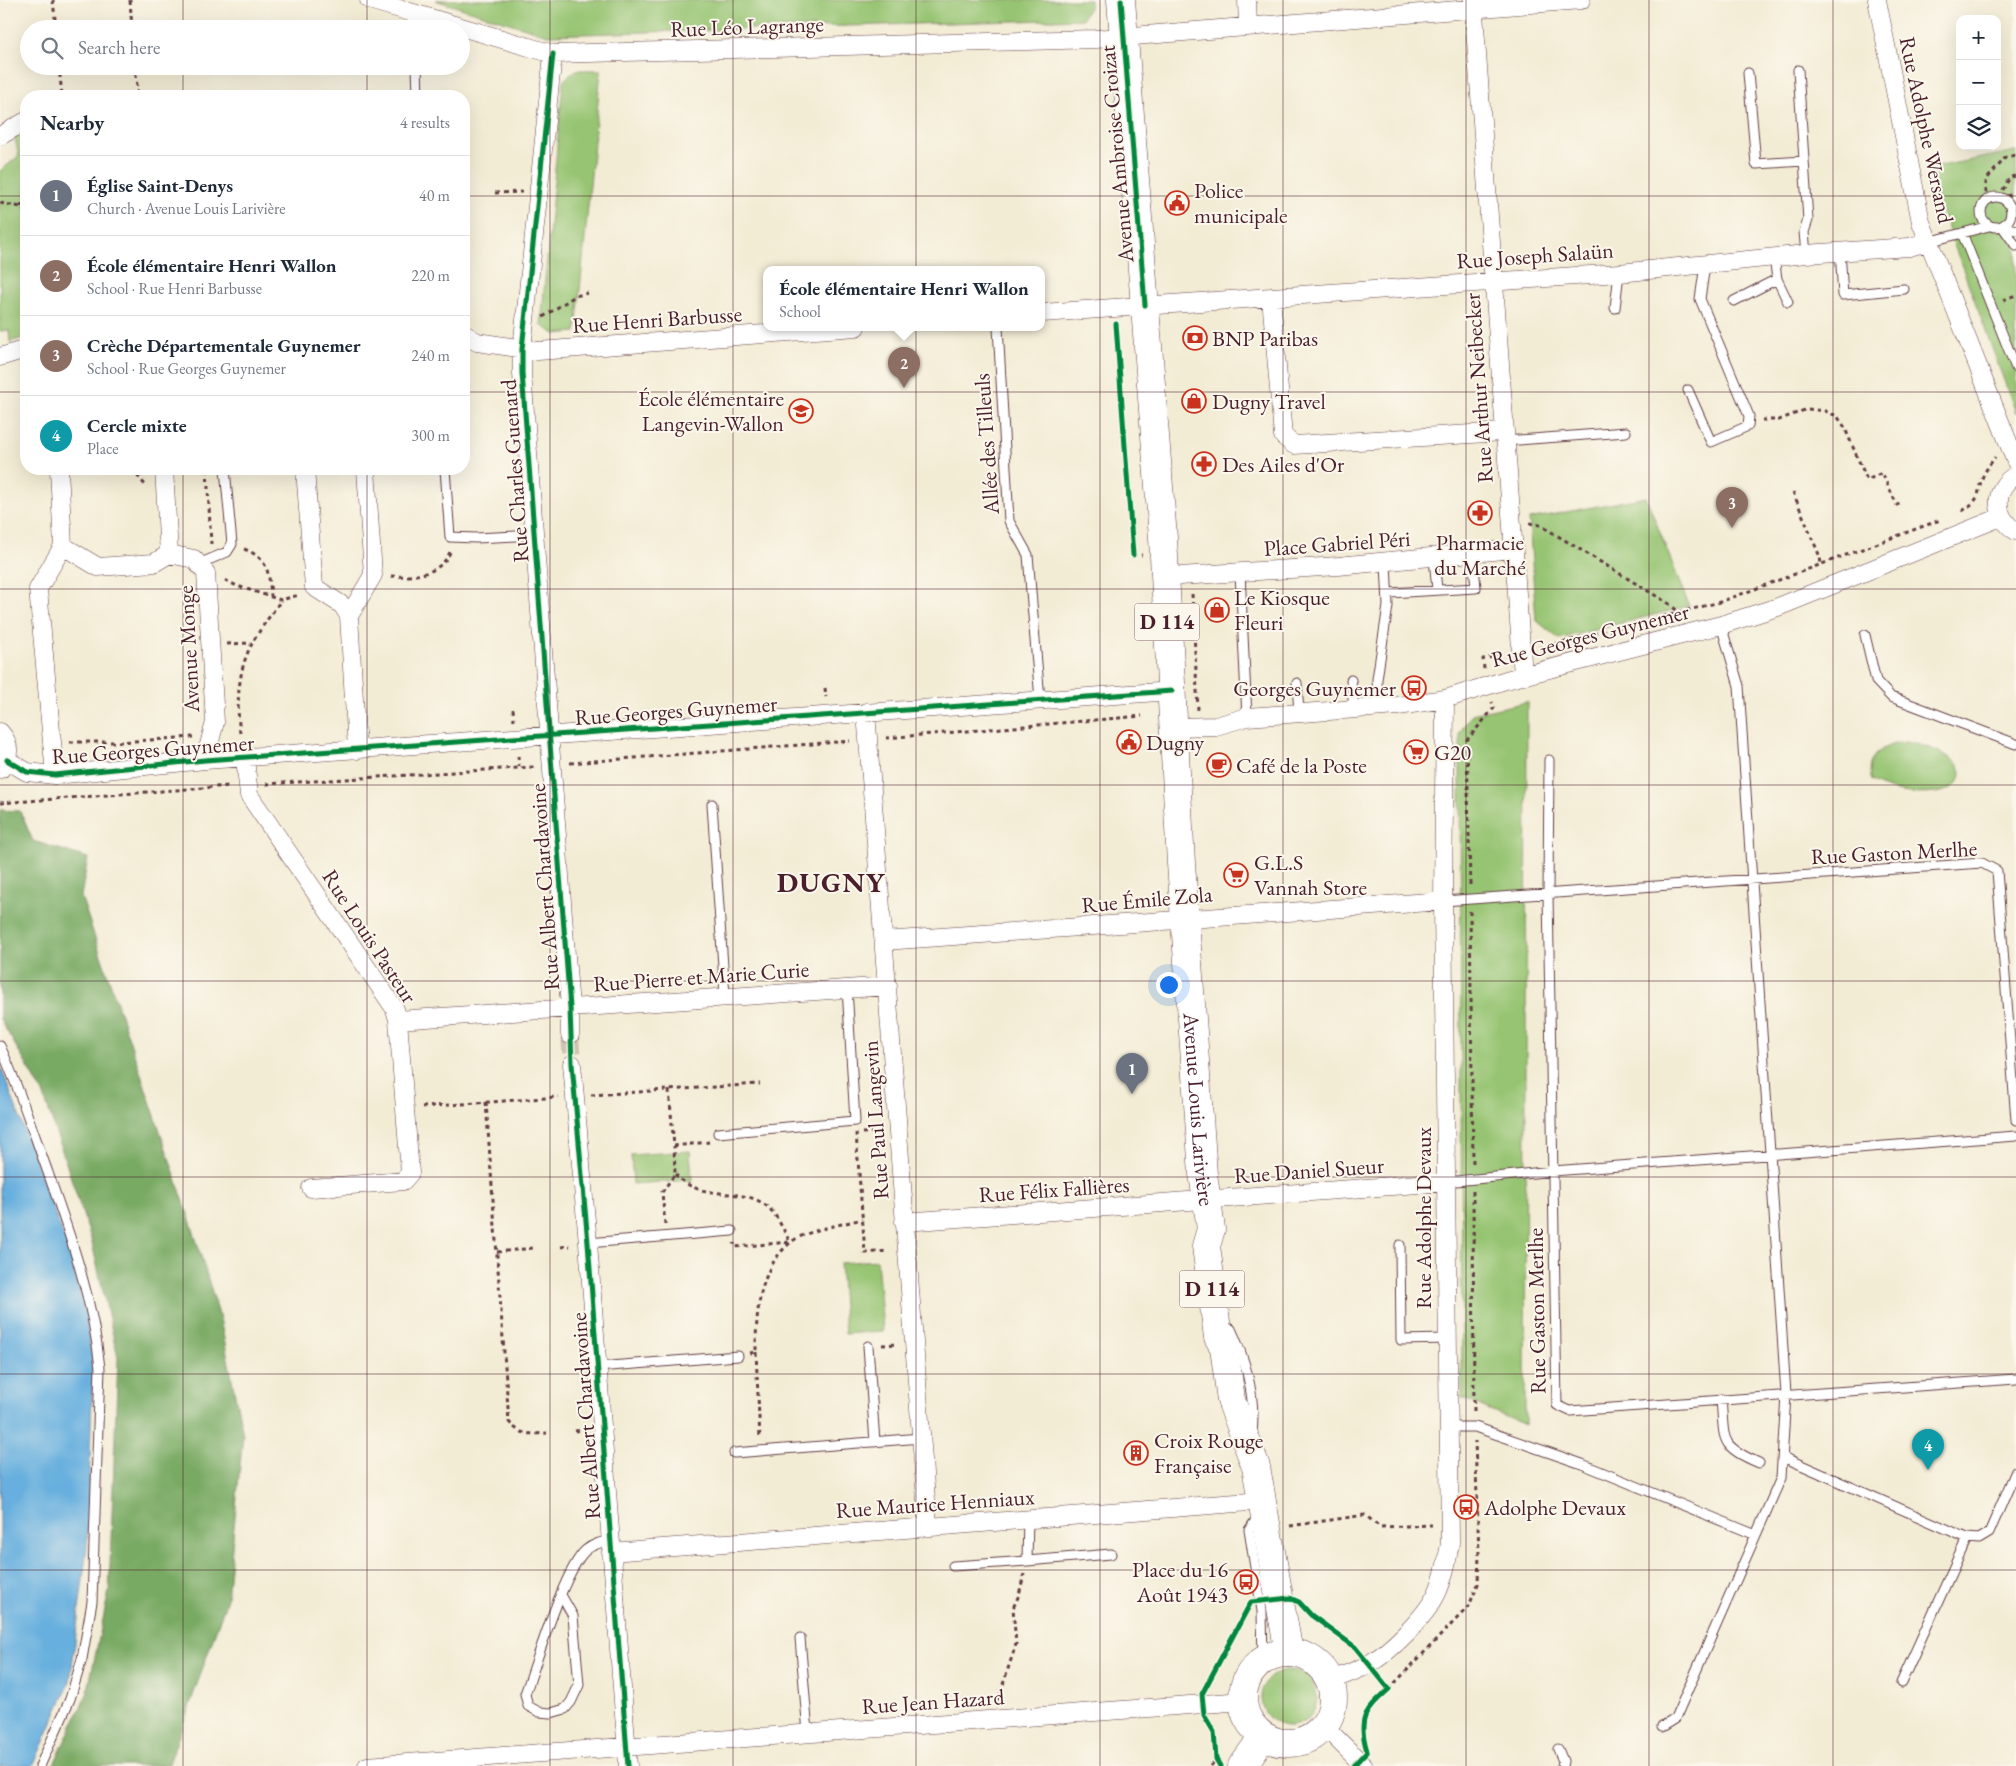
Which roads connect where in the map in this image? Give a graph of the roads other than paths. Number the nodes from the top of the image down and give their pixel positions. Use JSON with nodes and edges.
{"nodes":[{"id":1,"x":369,"y":0,"type":"edge"},
{"id":2,"x":1121,"y":0,"type":"edge"},
{"id":3,"x":1247,"y":0,"type":"edge"},
{"id":4,"x":1581,"y":0,"type":"edge"},
{"id":5,"x":1877,"y":0,"type":"edge"},
{"id":6,"x":1473,"y":4,"type":"edge"},
{"id":7,"x":412,"y":20,"type":"edge"},
{"id":8,"x":1248,"y":26,"type":"junction"},
{"id":9,"x":470,"y":34,"type":"edge"},
{"id":10,"x":1123,"y":37,"type":"junction"},
{"id":11,"x":552,"y":54,"type":"junction"},
{"id":12,"x":1798,"y":70,"type":"dead end"},
{"id":13,"x":1748,"y":73,"type":"dead end"},
{"id":14,"x":417,"y":75,"type":"edge"},
{"id":15,"x":418,"y":90,"type":"edge"},
{"id":16,"x":20,"y":124,"type":"edge"},
{"id":17,"x":0,"y":136,"type":"edge"},
{"id":18,"x":1804,"y":161,"type":"junction"},
{"id":19,"x":1988,"y":226,"type":"junction"},
{"id":20,"x":2002,"y":226,"type":"junction"},
{"id":21,"x":2016,"y":230,"type":"edge"},
{"id":22,"x":1962,"y":233,"type":"junction"},
{"id":23,"x":1928,"y":242,"type":"junction"},
{"id":24,"x":2016,"y":246,"type":"edge"},
{"id":25,"x":1840,"y":251,"type":"junction"},
{"id":26,"x":1806,"y":254,"type":"junction"},
{"id":27,"x":1774,"y":257,"type":"junction"},
{"id":28,"x":1705,"y":265,"type":"junction"},
{"id":29,"x":1619,"y":272,"type":"junction"},
{"id":30,"x":1493,"y":280,"type":"junction"},
{"id":31,"x":1777,"y":280,"type":"junction"},
{"id":32,"x":1904,"y":289,"type":"dead end"},
{"id":33,"x":1270,"y":297,"type":"junction"},
{"id":34,"x":1734,"y":301,"type":"dead end"},
{"id":35,"x":1788,"y":302,"type":"dead end"},
{"id":36,"x":1145,"y":305,"type":"junction"},
{"id":37,"x":1614,"y":308,"type":"dead end"},
{"id":38,"x":1045,"y":313,"type":"edge"},
{"id":39,"x":803,"y":331,"type":"edge"},
{"id":40,"x":998,"y":331,"type":"edge"},
{"id":41,"x":470,"y":338,"type":"edge"},
{"id":42,"x":522,"y":349,"type":"junction"},
{"id":43,"x":20,"y":351,"type":"edge"},
{"id":44,"x":2014,"y":356,"type":"edge"},
{"id":45,"x":0,"y":357,"type":"edge"},
{"id":46,"x":2016,"y":368,"type":"edge"},
{"id":47,"x":1688,"y":390,"type":"dead end"},
{"id":48,"x":1626,"y":432,"type":"dead end"},
{"id":49,"x":1504,"y":437,"type":"junction"},
{"id":50,"x":2016,"y":462,"type":"edge"},
{"id":51,"x":59,"y":475,"type":"edge"},
{"id":52,"x":164,"y":475,"type":"edge"},
{"id":53,"x":226,"y":475,"type":"edge"},
{"id":54,"x":305,"y":475,"type":"edge"},
{"id":55,"x":366,"y":475,"type":"edge"},
{"id":56,"x":445,"y":475,"type":"edge"},
{"id":57,"x":2016,"y":475,"type":"edge"},
{"id":58,"x":2001,"y":517,"type":"junction"},
{"id":59,"x":2016,"y":531,"type":"edge"},
{"id":60,"x":535,"y":535,"type":"junction"},
{"id":61,"x":63,"y":546,"type":"junction"},
{"id":62,"x":1514,"y":549,"type":"junction"},
{"id":63,"x":169,"y":554,"type":"junction"},
{"id":64,"x":1473,"y":555,"type":"junction"},
{"id":65,"x":1434,"y":558,"type":"junction"},
{"id":66,"x":1386,"y":562,"type":"junction"},
{"id":67,"x":203,"y":566,"type":"junction"},
{"id":68,"x":1240,"y":573,"type":"junction"},
{"id":69,"x":1178,"y":577,"type":"junction"},
{"id":70,"x":1437,"y":590,"type":"junction"},
{"id":71,"x":1388,"y":593,"type":"junction"},
{"id":72,"x":349,"y":616,"type":"junction"},
{"id":73,"x":1721,"y":625,"type":"junction"},
{"id":74,"x":1865,"y":634,"type":"dead end"},
{"id":75,"x":1523,"y":675,"type":"junction"},
{"id":76,"x":1350,"y":680,"type":"dead end"},
{"id":77,"x":1297,"y":683,"type":"dead end"},
{"id":78,"x":1172,"y":691,"type":"junction"},
{"id":79,"x":1445,"y":698,"type":"junction"},
{"id":80,"x":1040,"y":700,"type":"junction"},
{"id":81,"x":1378,"y":707,"type":"junction"},
{"id":82,"x":1354,"y":709,"type":"junction"},
{"id":83,"x":866,"y":712,"type":"junction"},
{"id":84,"x":1299,"y":713,"type":"junction"},
{"id":85,"x":1247,"y":717,"type":"junction"},
{"id":86,"x":1174,"y":727,"type":"junction"},
{"id":87,"x":0,"y":732,"type":"edge"},
{"id":88,"x":549,"y":736,"type":"junction"},
{"id":89,"x":2016,"y":744,"type":"edge"},
{"id":90,"x":357,"y":750,"type":"junction"},
{"id":91,"x":245,"y":758,"type":"junction"},
{"id":92,"x":205,"y":760,"type":"junction"},
{"id":93,"x":1549,"y":760,"type":"dead end"},
{"id":94,"x":3,"y":765,"type":"edge"},
{"id":95,"x":55,"y":775,"type":"junction"},
{"id":96,"x":712,"y":804,"type":"dead end"},
{"id":97,"x":1752,"y":879,"type":"junction"},
{"id":98,"x":1548,"y":894,"type":"junction"},
{"id":99,"x":1443,"y":901,"type":"junction"},
{"id":100,"x":1185,"y":920,"type":"junction"},
{"id":101,"x":884,"y":941,"type":"junction"},
{"id":102,"x":888,"y":986,"type":"junction"},
{"id":103,"x":847,"y":988,"type":"junction"},
{"id":104,"x":725,"y":996,"type":"junction"},
{"id":105,"x":570,"y":1008,"type":"junction"},
{"id":106,"x":398,"y":1020,"type":"junction"},
{"id":107,"x":570,"y":1035,"type":"tunnel mouth"},
{"id":108,"x":0,"y":1046,"type":"edge"},
{"id":109,"x":572,"y":1064,"type":"tunnel mouth"},
{"id":110,"x":2016,"y":1120,"type":"edge"},
{"id":111,"x":718,"y":1133,"type":"road end"},
{"id":112,"x":2016,"y":1136,"type":"edge"},
{"id":113,"x":1770,"y":1154,"type":"junction"},
{"id":114,"x":1553,"y":1171,"type":"junction"},
{"id":115,"x":1446,"y":1182,"type":"junction"},
{"id":116,"x":311,"y":1188,"type":"dead end"},
{"id":117,"x":1206,"y":1200,"type":"junction"},
{"id":118,"x":904,"y":1222,"type":"junction"},
{"id":119,"x":732,"y":1231,"type":"road end"},
{"id":120,"x":588,"y":1243,"type":"junction"},
{"id":121,"x":1400,"y":1245,"type":"dead end"},
{"id":122,"x":1446,"y":1339,"type":"junction"},
{"id":123,"x":868,"y":1346,"type":"road end"},
{"id":124,"x":738,"y":1356,"type":"road end"},
{"id":125,"x":597,"y":1367,"type":"junction"},
{"id":126,"x":2016,"y":1380,"type":"edge"},
{"id":127,"x":1786,"y":1394,"type":"junction"},
{"id":128,"x":1721,"y":1399,"type":"junction"},
{"id":129,"x":1447,"y":1427,"type":"junction"},
{"id":130,"x":921,"y":1438,"type":"junction"},
{"id":131,"x":875,"y":1442,"type":"junction"},
{"id":132,"x":734,"y":1453,"type":"dead end"},
{"id":133,"x":1783,"y":1457,"type":"junction"},
{"id":134,"x":1759,"y":1463,"type":"dead end"},
{"id":135,"x":2016,"y":1471,"type":"edge"},
{"id":136,"x":1265,"y":1513,"type":"junction"},
{"id":137,"x":1028,"y":1518,"type":"junction"},
{"id":138,"x":928,"y":1526,"type":"junction"},
{"id":139,"x":1756,"y":1535,"type":"junction"},
{"id":140,"x":1967,"y":1538,"type":"junction"},
{"id":141,"x":611,"y":1546,"type":"junction"},
{"id":142,"x":1111,"y":1554,"type":"dead end"},
{"id":143,"x":1027,"y":1561,"type":"junction"},
{"id":144,"x":953,"y":1566,"type":"dead end"},
{"id":145,"x":561,"y":1595,"type":"junction"},
{"id":146,"x":800,"y":1638,"type":"dead end"},
{"id":147,"x":1289,"y":1653,"type":"junction"},
{"id":148,"x":1263,"y":1661,"type":"junction"},
{"id":149,"x":1330,"y":1680,"type":"junction"},
{"id":150,"x":1901,"y":1684,"type":"dead end"},
{"id":151,"x":1244,"y":1701,"type":"junction"},
{"id":152,"x":1324,"y":1726,"type":"junction"},
{"id":153,"x":1662,"y":1727,"type":"dead end"},
{"id":154,"x":808,"y":1733,"type":"junction"},
{"id":155,"x":1263,"y":1737,"type":"junction"},
{"id":156,"x":625,"y":1746,"type":"junction"},
{"id":157,"x":1558,"y":1750,"type":"dead end"},
{"id":158,"x":40,"y":1766,"type":"edge"},
{"id":159,"x":366,"y":1766,"type":"edge"},
{"id":160,"x":628,"y":1766,"type":"edge"},
{"id":161,"x":1242,"y":1766,"type":"edge"},
{"id":162,"x":1364,"y":1766,"type":"edge"},
{"id":163,"x":1562,"y":1766,"type":"edge"}],
"edges":[{"from":1,"to":7,"type":"street","name":"Rue Léo Lagrange"},
{"from":2,"to":10,"type":"main road","name":"Avenue Ambroise Croizat","number":"D 114"},
{"from":3,"to":8,"type":"street"},
{"from":4,"to":6,"type":"street","name":"Rue Léo Lagrange"},
{"from":5,"to":23,"type":"street","name":"Rue Adolphe Wersand"},
{"from":6,"to":8,"type":"street","name":"Rue Léo Lagrange"},
{"from":6,"to":30,"type":"street","name":"Rue Arthur Neibecker"},
{"from":8,"to":10,"type":"street","name":"Rue Léo Lagrange"},
{"from":9,"to":11,"type":"street","name":"Rue Léo Lagrange"},
{"from":10,"to":11,"type":"street","name":"Rue Léo Lagrange"},
{"from":10,"to":36,"type":"main road","name":"Avenue Ambroise Croizat","number":"D 114"},
{"from":11,"to":42,"type":"street","name":"Rue Charles Guenard"},
{"from":12,"to":18,"type":"lane"},
{"from":13,"to":18,"type":"lane"},
{"from":14,"to":15,"type":"lane"},
{"from":16,"to":17,"type":"street"},
{"from":18,"to":26,"type":"lane"},
{"from":19,"to":20,"type":"lane"},
{"from":19,"to":20,"type":"lane"},
{"from":19,"to":22,"type":"lane"},
{"from":20,"to":21,"type":"lane"},
{"from":20,"to":24,"type":"lane"},
{"from":22,"to":23,"type":"lane"},
{"from":22,"to":44,"type":"lane"},
{"from":23,"to":25,"type":"street","name":"Rue Joseph Salaün"},
{"from":23,"to":50,"type":"street","name":"Rue Adolphe Wersand"},
{"from":25,"to":26,"type":"street","name":"Rue Joseph Salaün"},
{"from":25,"to":32,"type":"lane"},
{"from":26,"to":27,"type":"street","name":"Rue Joseph Salaün"},
{"from":27,"to":28,"type":"street","name":"Rue Joseph Salaün"},
{"from":27,"to":31,"type":"lane"},
{"from":28,"to":29,"type":"street","name":"Rue Joseph Salaün"},
{"from":28,"to":47,"type":"lane"},
{"from":29,"to":30,"type":"street","name":"Rue Joseph Salaün"},
{"from":29,"to":37,"type":"lane"},
{"from":30,"to":33,"type":"street","name":"Rue Joseph Salaün"},
{"from":30,"to":49,"type":"street","name":"Rue Arthur Neibecker"},
{"from":31,"to":34,"type":"lane"},
{"from":31,"to":35,"type":"lane"},
{"from":33,"to":36,"type":"street","name":"Rue Joseph Salaün"},
{"from":33,"to":49,"type":"street"},
{"from":36,"to":38,"type":"street"},
{"from":36,"to":69,"type":"main road","name":"Avenue Ambroise Croizat","number":"D 114"},
{"from":39,"to":42,"type":"street","name":"Rue Henri Barbusse"},
{"from":40,"to":80,"type":"lane","name":"Allée des Tilleuls"},
{"from":41,"to":42,"type":"street","name":"Rue Henri Barbusse"},
{"from":42,"to":60,"type":"street","name":"Rue Charles Guenard"},
{"from":43,"to":45,"type":"street"},
{"from":44,"to":46,"type":"lane"},
{"from":48,"to":49,"type":"lane"},
{"from":49,"to":62,"type":"street","name":"Rue Arthur Neibecker"},
{"from":51,"to":61,"type":"street"},
{"from":52,"to":63,"type":"street","name":"Avenue Monge"},
{"from":53,"to":67,"type":"lane"},
{"from":54,"to":72,"type":"street"},
{"from":55,"to":72,"type":"street"},
{"from":56,"to":60,"type":"lane"},
{"from":57,"to":58,"type":"street"},
{"from":58,"to":59,"type":"street"},
{"from":58,"to":73,"type":"street","name":"Rue Georges Guynemer"},
{"from":60,"to":88,"type":"street","name":"Rue Charles Guenard"},
{"from":61,"to":63,"type":"street"},
{"from":61,"to":95,"type":"street"},
{"from":62,"to":64,"type":"street","name":"Place Gabriel Péri"},
{"from":62,"to":75,"type":"street","name":"Rue Arthur Neibecker"},
{"from":63,"to":67,"type":"street","name":"Avenue Monge"},
{"from":64,"to":65,"type":"street","name":"Place Gabriel Péri"},
{"from":64,"to":70,"type":"lane"},
{"from":65,"to":66,"type":"street","name":"Place Gabriel Péri"},
{"from":65,"to":70,"type":"lane"},
{"from":66,"to":68,"type":"street","name":"Place Gabriel Péri"},
{"from":66,"to":71,"type":"lane"},
{"from":67,"to":92,"type":"street","name":"Avenue Monge"},
{"from":68,"to":69,"type":"street","name":"Place Gabriel Péri"},
{"from":68,"to":85,"type":"lane"},
{"from":69,"to":78,"type":"main road","name":"Avenue Ambroise Croizat","number":"D 114"},
{"from":70,"to":71,"type":"lane"},
{"from":71,"to":81,"type":"lane"},
{"from":72,"to":90,"type":"street"},
{"from":73,"to":75,"type":"street","name":"Rue Georges Guynemer"},
{"from":73,"to":97,"type":"lane"},
{"from":74,"to":89,"type":"lane"},
{"from":75,"to":79,"type":"street","name":"Rue Georges Guynemer"},
{"from":76,"to":82,"type":"lane"},
{"from":77,"to":84,"type":"lane"},
{"from":78,"to":80,"type":"street","name":"Rue Georges Guynemer"},
{"from":78,"to":86,"type":"main road","name":"Avenue Louis Larivière","number":"D 114"},
{"from":79,"to":81,"type":"street","name":"Rue Georges Guynemer"},
{"from":79,"to":99,"type":"street","name":"Rue Adolphe Devaux"},
{"from":80,"to":83,"type":"street","name":"Rue Georges Guynemer"},
{"from":81,"to":82,"type":"street","name":"Rue Georges Guynemer"},
{"from":82,"to":84,"type":"street","name":"Rue Georges Guynemer"},
{"from":83,"to":88,"type":"street","name":"Rue Georges Guynemer"},
{"from":83,"to":101,"type":"street","name":"Rue Paul Langevin"},
{"from":84,"to":85,"type":"street","name":"Rue Georges Guynemer"},
{"from":85,"to":86,"type":"street","name":"Rue Georges Guynemer"},
{"from":86,"to":100,"type":"main road","name":"Avenue Louis Larivière","number":"D 114"},
{"from":87,"to":94,"type":"street"},
{"from":88,"to":90,"type":"street","name":"Rue Georges Guynemer"},
{"from":88,"to":105,"type":"street","name":"Rue Albert Chardavoine"},
{"from":90,"to":91,"type":"street","name":"Rue Georges Guynemer"},
{"from":91,"to":92,"type":"street","name":"Rue Georges Guynemer"},
{"from":91,"to":106,"type":"street","name":"Rue Louis Pasteur"},
{"from":92,"to":95,"type":"street","name":"Rue Georges Guynemer"},
{"from":93,"to":98,"type":"lane","name":"Rue Gaston Merlhe"},
{"from":94,"to":95,"type":"street","name":"Rue Georges Guynemer"},
{"from":96,"to":104,"type":"lane"},
{"from":97,"to":98,"type":"lane","name":"Rue Gaston Merlhe"},
{"from":97,"to":110,"type":"lane","name":"Rue Gaston Merlhe"},
{"from":97,"to":113,"type":"lane"},
{"from":98,"to":99,"type":"lane","name":"Rue Gaston Merlhe"},
{"from":98,"to":114,"type":"lane","name":"Rue Gaston Merlhe"},
{"from":99,"to":100,"type":"street","name":"Rue Émile Zola"},
{"from":99,"to":115,"type":"street","name":"Rue Adolphe Devaux"},
{"from":100,"to":101,"type":"street","name":"Rue Émile Zola"},
{"from":100,"to":117,"type":"main road","name":"Avenue Louis Larivière","number":"D 114"},
{"from":101,"to":102,"type":"street","name":"Rue Paul Langevin"},
{"from":102,"to":103,"type":"street","name":"Rue Pierre et Marie Curie"},
{"from":102,"to":118,"type":"street","name":"Rue Paul Langevin"},
{"from":103,"to":104,"type":"street","name":"Rue Pierre et Marie Curie"},
{"from":103,"to":111,"type":"lane"},
{"from":104,"to":105,"type":"street","name":"Rue Pierre et Marie Curie"},
{"from":105,"to":106,"type":"street","name":"Rue Pierre et Marie Curie"},
{"from":105,"to":107,"type":"street","name":"Rue Albert Chardavoine"},
{"from":106,"to":116,"type":"street","name":"Rue Louis Pasteur"},
{"from":108,"to":158,"type":"lane"},
{"from":109,"to":120,"type":"street","name":"Rue Albert Chardavoine"},
{"from":112,"to":113,"type":"lane"},
{"from":113,"to":114,"type":"lane"},
{"from":113,"to":127,"type":"lane"},
{"from":114,"to":115,"type":"lane"},
{"from":114,"to":128,"type":"lane","name":"Rue Gaston Merlhe"},
{"from":115,"to":117,"type":"street","name":"Rue Daniel Sueur"},
{"from":115,"to":122,"type":"street","name":"Rue Adolphe Devaux"},
{"from":117,"to":118,"type":"street","name":"Rue Félix Fallières"},
{"from":117,"to":136,"type":"main road","name":"Avenue Louis Larivière","number":"D 114"},
{"from":118,"to":130,"type":"street","name":"Rue Paul Langevin"},
{"from":119,"to":120,"type":"lane"},
{"from":120,"to":125,"type":"street","name":"Rue Albert Chardavoine"},
{"from":121,"to":122,"type":"lane"},
{"from":122,"to":129,"type":"street","name":"Rue Adolphe Devaux"},
{"from":123,"to":131,"type":"lane"},
{"from":124,"to":125,"type":"lane"},
{"from":125,"to":141,"type":"street","name":"Rue Albert Chardavoine"},
{"from":126,"to":127,"type":"lane","name":"Rue Gaston Merlhe"},
{"from":127,"to":128,"type":"lane","name":"Rue Gaston Merlhe"},
{"from":127,"to":133,"type":"lane"},
{"from":128,"to":134,"type":"lane"},
{"from":129,"to":139,"type":"lane"},
{"from":129,"to":149,"type":"street","name":"Rue Adolphe Devaux"},
{"from":130,"to":131,"type":"lane"},
{"from":130,"to":138,"type":"street","name":"Rue Paul Langevin"},
{"from":131,"to":132,"type":"lane"},
{"from":133,"to":139,"type":"lane"},
{"from":133,"to":140,"type":"lane"},
{"from":135,"to":140,"type":"lane"},
{"from":136,"to":137,"type":"street","name":"Rue Maurice Henniaux"},
{"from":136,"to":147,"type":"main road","name":"Avenue Louis Larivière","number":"D 114"},
{"from":136,"to":148,"type":"lane"},
{"from":137,"to":138,"type":"street","name":"Rue Maurice Henniaux"},
{"from":137,"to":143,"type":"lane"},
{"from":138,"to":141,"type":"street","name":"Rue Maurice Henniaux"},
{"from":139,"to":153,"type":"lane"},
{"from":140,"to":150,"type":"lane"},
{"from":141,"to":145,"type":"lane"},
{"from":141,"to":156,"type":"street","name":"Rue Albert Chardavoine"},
{"from":142,"to":143,"type":"lane"},
{"from":143,"to":144,"type":"lane"},
{"from":145,"to":145,"type":"lane"},
{"from":146,"to":154,"type":"lane"},
{"from":147,"to":148,"type":"main road"},
{"from":147,"to":149,"type":"main road"},
{"from":148,"to":151,"type":"main road"},
{"from":149,"to":152,"type":"main road"},
{"from":151,"to":154,"type":"street","name":"Rue Jean Hazard"},
{"from":151,"to":155,"type":"main road"},
{"from":152,"to":155,"type":"main road"},
{"from":152,"to":162,"type":"street"},
{"from":154,"to":156,"type":"street","name":"Rue Jean Hazard"},
{"from":155,"to":161,"type":"main road"},
{"from":156,"to":159,"type":"street","name":"Rue Jean Hazard"},
{"from":156,"to":160,"type":"street","name":"Rue Albert Chardavoine"},
{"from":157,"to":163,"type":"lane"}]}
